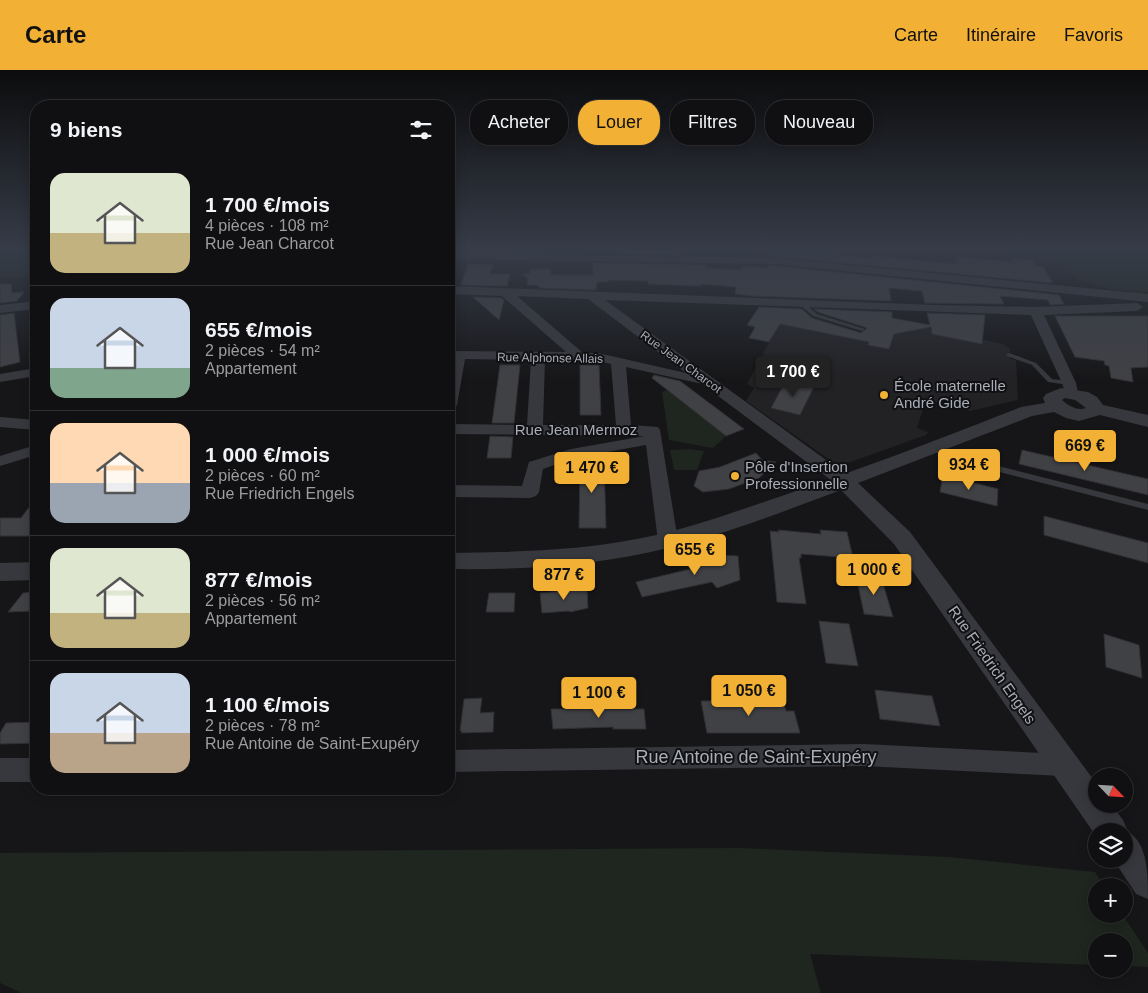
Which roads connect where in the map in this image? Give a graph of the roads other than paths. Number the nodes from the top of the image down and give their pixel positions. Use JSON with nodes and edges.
{"nodes":[{"id":1,"x":507,"y":294,"type":"edge"},
{"id":2,"x":564,"y":294,"type":"edge"},
{"id":3,"x":1107,"y":294,"type":"edge"},
{"id":4,"x":590,"y":295,"type":"junction"},
{"id":5,"x":1148,"y":298,"type":"edge"},
{"id":6,"x":801,"y":303,"type":"junction"},
{"id":7,"x":30,"y":306,"type":"edge"},
{"id":8,"x":1148,"y":307,"type":"edge"},
{"id":9,"x":0,"y":309,"type":"edge"},
{"id":10,"x":1036,"y":311,"type":"junction"},
{"id":11,"x":862,"y":328,"type":"dead end"},
{"id":12,"x":1010,"y":355,"type":"dead end"},
{"id":13,"x":455,"y":356,"type":"edge"},
{"id":14,"x":538,"y":357,"type":"junction"},
{"id":15,"x":580,"y":357,"type":"junction"},
{"id":16,"x":618,"y":361,"type":"junction"},
{"id":17,"x":30,"y":373,"type":"edge"},
{"id":18,"x":0,"y":378,"type":"edge"},
{"id":19,"x":709,"y":382,"type":"junction"},
{"id":20,"x":1066,"y":394,"type":"junction"},
{"id":21,"x":1148,"y":421,"type":"edge"},
{"id":22,"x":0,"y":422,"type":"edge"},
{"id":23,"x":30,"y":424,"type":"edge"},
{"id":24,"x":455,"y":429,"type":"edge"},
{"id":25,"x":535,"y":430,"type":"junction"},
{"id":26,"x":624,"y":430,"type":"junction"},
{"id":27,"x":653,"y":439,"type":"junction"},
{"id":28,"x":934,"y":448,"type":"junction"},
{"id":29,"x":30,"y":452,"type":"edge"},
{"id":30,"x":0,"y":461,"type":"edge"},
{"id":31,"x":845,"y":482,"type":"junction"},
{"id":32,"x":455,"y":491,"type":"edge"},
{"id":33,"x":1148,"y":507,"type":"edge"},
{"id":34,"x":668,"y":541,"type":"junction"},
{"id":35,"x":455,"y":561,"type":"edge"},
{"id":36,"x":30,"y":571,"type":"edge"},
{"id":37,"x":0,"y":572,"type":"edge"},
{"id":38,"x":455,"y":761,"type":"edge"},
{"id":39,"x":1063,"y":765,"type":"junction"},
{"id":40,"x":0,"y":770,"type":"edge"},
{"id":41,"x":30,"y":770,"type":"edge"},
{"id":42,"x":1106,"y":823,"type":"edge"},
{"id":43,"x":1133,"y":860,"type":"edge"},
{"id":44,"x":1148,"y":882,"type":"edge"}],
"edges":[{"from":1,"to":15,"type":"street"},
{"from":2,"to":4,"type":"street"},
{"from":3,"to":5,"type":"street"},
{"from":4,"to":6,"type":"street"},
{"from":4,"to":19,"type":"street","name":"Rue Jean Charcot"},
{"from":6,"to":10,"type":"street"},
{"from":6,"to":11,"type":"lane"},
{"from":7,"to":9,"type":"street"},
{"from":8,"to":10,"type":"street"},
{"from":10,"to":20,"type":"street"},
{"from":12,"to":20,"type":"lane"},
{"from":13,"to":14,"type":"street","name":"Rue Alphonse Allais"},
{"from":14,"to":15,"type":"street","name":"Rue Alphonse Allais"},
{"from":14,"to":25,"type":"street"},
{"from":15,"to":16,"type":"street","name":"Rue Alphonse Allais"},
{"from":16,"to":19,"type":"street","name":"Rue Alphonse Allais"},
{"from":16,"to":26,"type":"street"},
{"from":17,"to":18,"type":"street"},
{"from":19,"to":31,"type":"street","name":"Rue Jean Charcot"},
{"from":20,"to":21,"type":"street"},
{"from":20,"to":28,"type":"street"},
{"from":22,"to":23,"type":"street"},
{"from":24,"to":25,"type":"street","name":"Rue Jean Mermoz"},
{"from":25,"to":26,"type":"street","name":"Rue Jean Mermoz"},
{"from":26,"to":27,"type":"street","name":"Rue Jean Mermoz"},
{"from":27,"to":32,"type":"street"},
{"from":27,"to":34,"type":"street","name":"Rue Jean Mermoz"},
{"from":28,"to":31,"type":"street"},
{"from":28,"to":33,"type":"lane"},
{"from":29,"to":30,"type":"street"},
{"from":31,"to":34,"type":"street"},
{"from":31,"to":39,"type":"street","name":"Rue Friedrich Engels"},
{"from":34,"to":35,"type":"street"},
{"from":36,"to":37,"type":"street"},
{"from":38,"to":39,"type":"street","name":"Rue Antoine de Saint-Exupéry"},
{"from":39,"to":42,"type":"street","name":"Rue Friedrich Engels"},
{"from":40,"to":41,"type":"street"},
{"from":43,"to":44,"type":"street"}]}
